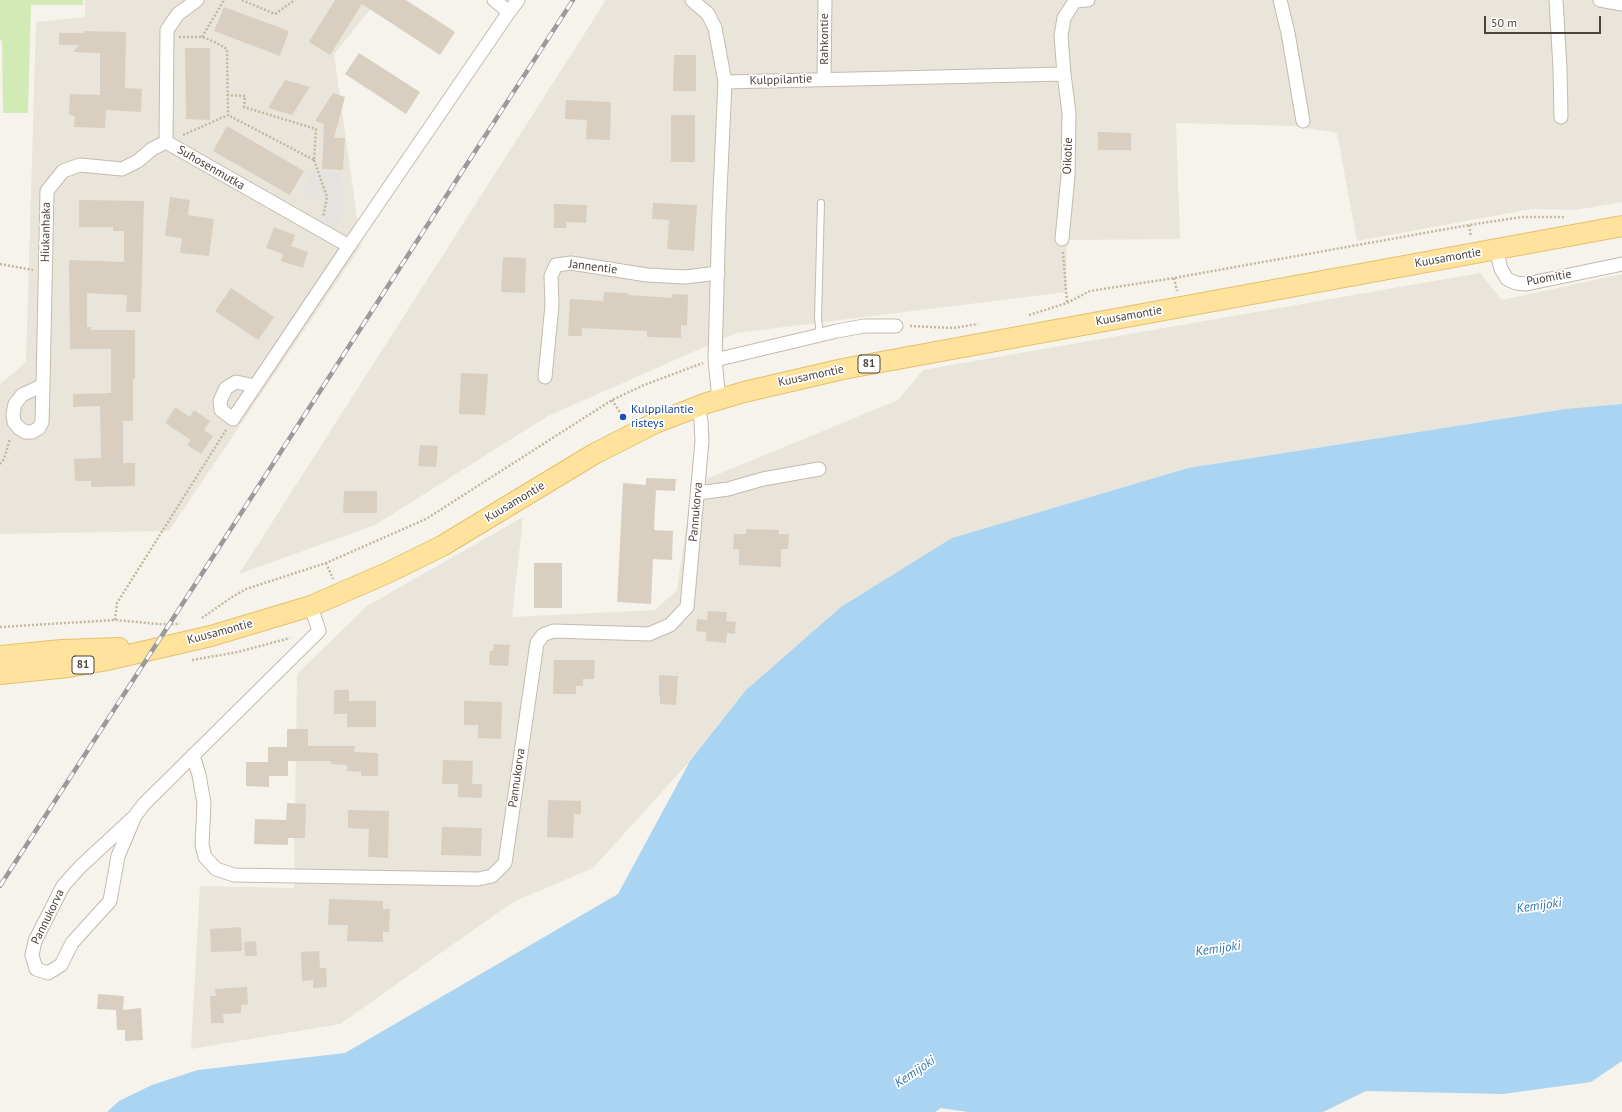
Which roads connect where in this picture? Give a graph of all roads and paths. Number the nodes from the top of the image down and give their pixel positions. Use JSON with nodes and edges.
{"nodes":[{"id":1,"x":197,"y":0,"type":"edge"},
{"id":2,"x":224,"y":0,"type":"edge"},
{"id":3,"x":242,"y":0,"type":"edge"},
{"id":4,"x":295,"y":0,"type":"edge"},
{"id":5,"x":494,"y":0,"type":"edge"},
{"id":6,"x":518,"y":0,"type":"edge"},
{"id":7,"x":692,"y":0,"type":"edge"},
{"id":8,"x":825,"y":0,"type":"edge"},
{"id":9,"x":1088,"y":0,"type":"edge"},
{"id":10,"x":1280,"y":0,"type":"edge"},
{"id":11,"x":1556,"y":0,"type":"edge"},
{"id":12,"x":1600,"y":0,"type":"edge"},
{"id":13,"x":1622,"y":4,"type":"edge"},
{"id":14,"x":509,"y":12,"type":"junction"},
{"id":15,"x":168,"y":37,"type":"junction"},
{"id":16,"x":202,"y":37,"type":"junction"},
{"id":17,"x":1064,"y":74,"type":"junction"},
{"id":18,"x":824,"y":79,"type":"junction"},
{"id":19,"x":725,"y":82,"type":"junction"},
{"id":20,"x":227,"y":95,"type":"junction"},
{"id":21,"x":228,"y":115,"type":"junction"},
{"id":22,"x":1561,"y":117,"type":"dead end"},
{"id":23,"x":1303,"y":121,"type":"dead end"},
{"id":24,"x":166,"y":142,"type":"junction"},
{"id":25,"x":314,"y":160,"type":"junction"},
{"id":26,"x":821,"y":203,"type":"dead end"},
{"id":27,"x":1571,"y":217,"type":"dead end"},
{"id":28,"x":1470,"y":225,"type":"junction"},
{"id":29,"x":1622,"y":226,"type":"edge"},
{"id":30,"x":318,"y":229,"type":"junction"},
{"id":31,"x":1062,"y":239,"type":"joint"},
{"id":32,"x":1472,"y":239,"type":"dead end"},
{"id":33,"x":349,"y":246,"type":"junction"},
{"id":34,"x":1496,"y":249,"type":"junction"},
{"id":35,"x":0,"y":264,"type":"edge"},
{"id":36,"x":1622,"y":264,"type":"edge"},
{"id":37,"x":45,"y":272,"type":"junction"},
{"id":38,"x":718,"y":273,"type":"junction"},
{"id":39,"x":1174,"y":278,"type":"junction"},
{"id":40,"x":1178,"y":294,"type":"dead end"},
{"id":41,"x":1067,"y":303,"type":"junction"},
{"id":42,"x":1025,"y":316,"type":"dead end"},
{"id":43,"x":982,"y":324,"type":"dead end"},
{"id":44,"x":896,"y":326,"type":"joint"},
{"id":45,"x":820,"y":335,"type":"junction"},
{"id":46,"x":715,"y":360,"type":"junction"},
{"id":47,"x":545,"y":377,"type":"dead end"},
{"id":48,"x":43,"y":385,"type":"junction"},
{"id":49,"x":255,"y":386,"type":"junction"},
{"id":50,"x":719,"y":399,"type":"junction"},
{"id":51,"x":612,"y":400,"type":"junction"},
{"id":52,"x":698,"y":407,"type":"junction"},
{"id":53,"x":623,"y":417,"type":"dead end"},
{"id":54,"x":233,"y":419,"type":"junction"},
{"id":55,"x":16,"y":425,"type":"junction"},
{"id":56,"x":0,"y":464,"type":"edge"},
{"id":57,"x":819,"y":469,"type":"dead end"},
{"id":58,"x":698,"y":493,"type":"junction"},
{"id":59,"x":326,"y":563,"type":"junction"},
{"id":60,"x":334,"y":582,"type":"dead end"},
{"id":61,"x":311,"y":606,"type":"junction"},
{"id":62,"x":115,"y":620,"type":"junction"},
{"id":63,"x":198,"y":620,"type":"dead end"},
{"id":64,"x":183,"y":624,"type":"dead end"},
{"id":65,"x":0,"y":627,"type":"edge"},
{"id":66,"x":164,"y":646,"type":"junction"},
{"id":67,"x":0,"y":656,"type":"edge"},
{"id":68,"x":0,"y":674,"type":"edge"},
{"id":69,"x":193,"y":754,"type":"junction"},
{"id":70,"x":135,"y":816,"type":"junction"}],
"edges":[{"from":1,"to":15,"type":"street","name":"Suhosenmutka"},
{"from":2,"to":16,"type":"path"},
{"from":3,"to":4,"type":"path"},
{"from":5,"to":14,"type":"street"},
{"from":6,"to":14,"type":"street"},
{"from":7,"to":19,"type":"street"},
{"from":8,"to":18,"type":"street","name":"Rahkontie"},
{"from":9,"to":17,"type":"street"},
{"from":10,"to":23,"type":"street"},
{"from":11,"to":22,"type":"street"},
{"from":12,"to":13,"type":"street"},
{"from":14,"to":33,"type":"street"},
{"from":15,"to":16,"type":"path"},
{"from":15,"to":24,"type":"street","name":"Suhosenmutka"},
{"from":16,"to":20,"type":"path"},
{"from":17,"to":18,"type":"street","name":"Kulppilantie"},
{"from":17,"to":31,"type":"street","name":"Oikotie"},
{"from":18,"to":19,"type":"street","name":"Kulppilantie"},
{"from":19,"to":38,"type":"street"},
{"from":20,"to":21,"type":"path"},
{"from":20,"to":25,"type":"path"},
{"from":21,"to":24,"type":"path"},
{"from":21,"to":25,"type":"path"},
{"from":24,"to":30,"type":"street","name":"Suhosenmutka"},
{"from":24,"to":37,"type":"street","name":"Hiukanhaka"},
{"from":25,"to":30,"type":"path"},
{"from":26,"to":45,"type":"lane"},
{"from":27,"to":28,"type":"path"},
{"from":28,"to":32,"type":"path"},
{"from":28,"to":39,"type":"path"},
{"from":29,"to":34,"type":"main road","name":"Kuusamontie","number":"81"},
{"from":30,"to":33,"type":"street","name":"Suhosenmutka"},
{"from":31,"to":41,"type":"path"},
{"from":33,"to":49,"type":"street"},
{"from":34,"to":36,"type":"street","name":"Puomitie"},
{"from":34,"to":50,"type":"main road","name":"Kuusamontie","number":"81"},
{"from":35,"to":37,"type":"path"},
{"from":37,"to":48,"type":"street","name":"Hiukanhaka"},
{"from":38,"to":46,"type":"street"},
{"from":38,"to":47,"type":"street","name":"Jannentie"},
{"from":39,"to":40,"type":"path"},
{"from":39,"to":41,"type":"path"},
{"from":41,"to":42,"type":"path"},
{"from":43,"to":44,"type":"path"},
{"from":44,"to":45,"type":"street"},
{"from":45,"to":46,"type":"street"},
{"from":46,"to":50,"type":"street"},
{"from":46,"to":51,"type":"path"},
{"from":48,"to":55,"type":"street"},
{"from":48,"to":55,"type":"street","name":"Hiukanhaka"},
{"from":49,"to":54,"type":"street"},
{"from":49,"to":54,"type":"street"},
{"from":50,"to":52,"type":"main road","name":"Kuusamontie","number":"81"},
{"from":51,"to":53,"type":"path"},
{"from":51,"to":59,"type":"path"},
{"from":52,"to":58,"type":"street","name":"Pannukorva"},
{"from":52,"to":61,"type":"main road","name":"Kuusamontie","number":"81"},
{"from":54,"to":62,"type":"path"},
{"from":55,"to":56,"type":"path"},
{"from":57,"to":58,"type":"street"},
{"from":58,"to":69,"type":"street","name":"Pannukorva"},
{"from":59,"to":60,"type":"path"},
{"from":59,"to":63,"type":"path"},
{"from":61,"to":66,"type":"main road","name":"Kuusamontie","number":"81"},
{"from":61,"to":69,"type":"street","name":"Pannukorva"},
{"from":62,"to":64,"type":"path"},
{"from":62,"to":65,"type":"path"},
{"from":66,"to":67,"type":"main road","name":"Kuusamontie","number":"81"},
{"from":66,"to":68,"type":"main road","name":"Kuusamontie","number":"81"},
{"from":69,"to":70,"type":"street","name":"Pannukorva"},
{"from":70,"to":70,"type":"street","name":"Pannukorva"}]}
